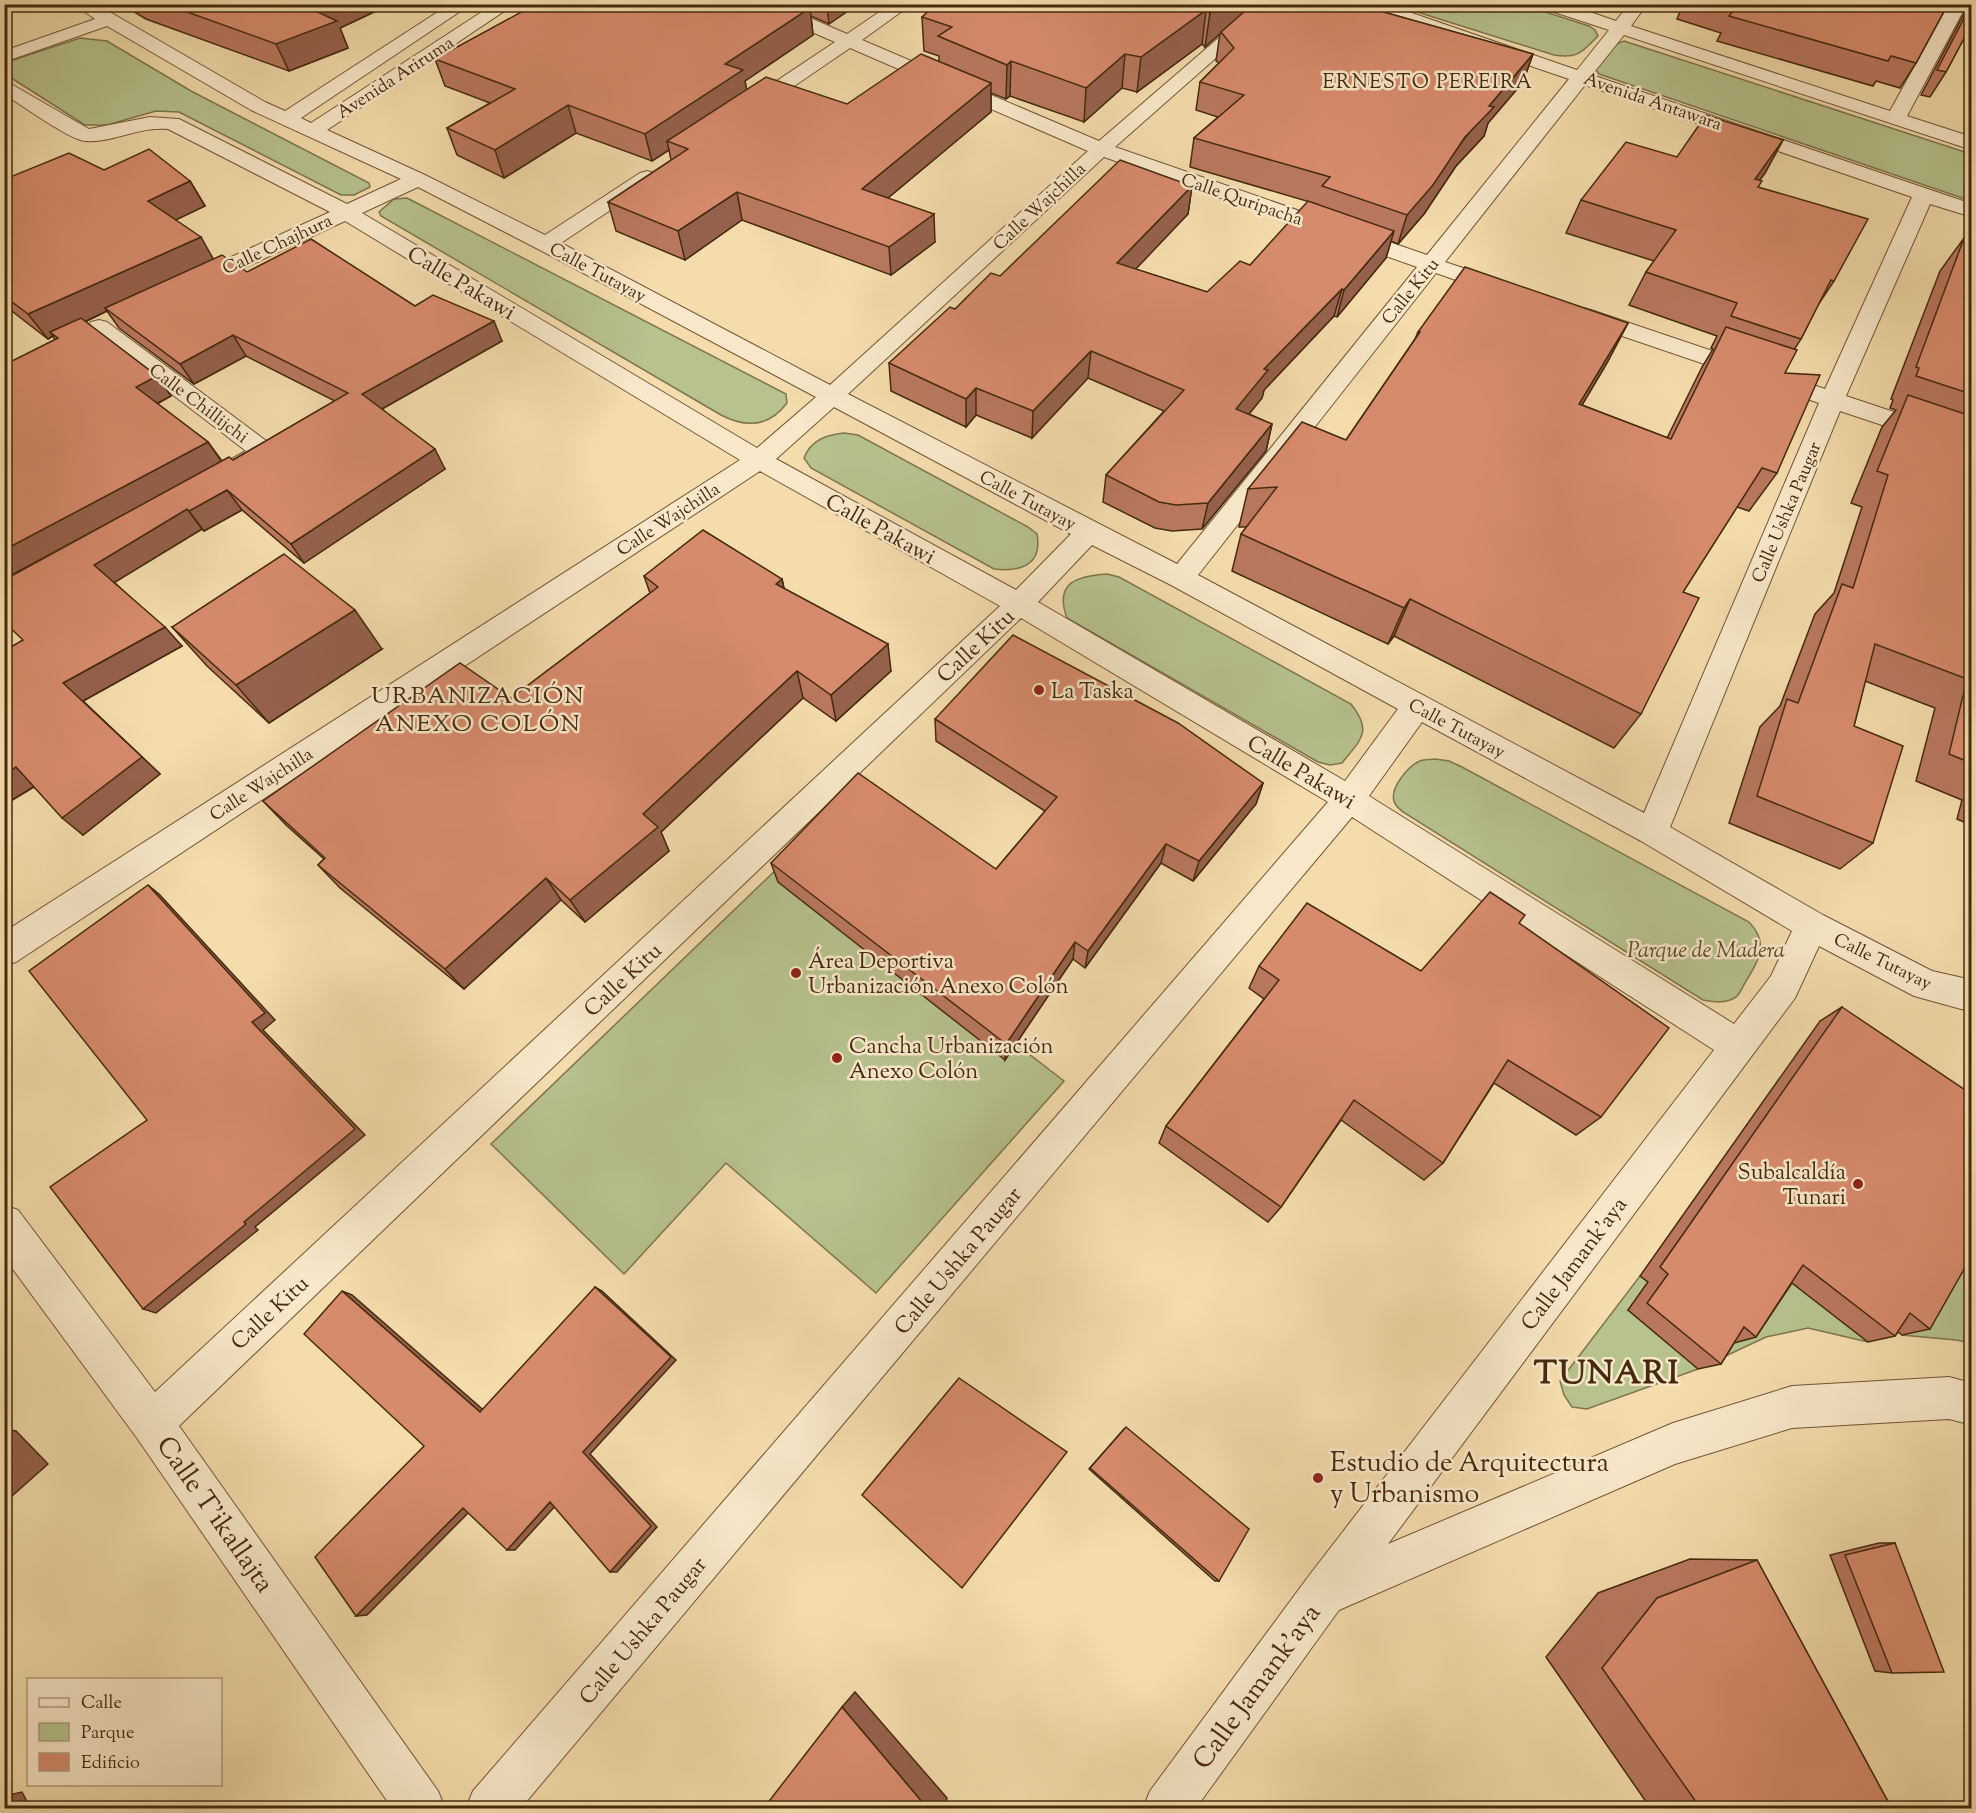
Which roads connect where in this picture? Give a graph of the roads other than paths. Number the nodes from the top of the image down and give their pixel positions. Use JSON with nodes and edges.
{"nodes":[{"id":1,"x":82,"y":4,"type":"edge"},
{"id":2,"x":463,"y":4,"type":"edge"},
{"id":3,"x":762,"y":4,"type":"edge"},
{"id":4,"x":904,"y":4,"type":"edge"},
{"id":5,"x":1269,"y":4,"type":"edge"},
{"id":6,"x":1367,"y":4,"type":"edge"},
{"id":7,"x":1548,"y":4,"type":"edge"},
{"id":8,"x":1639,"y":4,"type":"edge"},
{"id":9,"x":1958,"y":4,"type":"edge"},
{"id":10,"x":503,"y":5,"type":"edge"},
{"id":11,"x":108,"y":20,"type":"junction"},
{"id":12,"x":1620,"y":28,"type":"junction"},
{"id":13,"x":849,"y":41,"type":"junction"},
{"id":14,"x":4,"y":57,"type":"edge"},
{"id":15,"x":1580,"y":76,"type":"junction"},
{"id":16,"x":4,"y":86,"type":"edge"},
{"id":17,"x":285,"y":119,"type":"junction"},
{"id":18,"x":732,"y":120,"type":"edge"},
{"id":19,"x":1895,"y":120,"type":"junction"},
{"id":20,"x":314,"y":130,"type":"junction"},
{"id":21,"x":1971,"y":144,"type":"edge"},
{"id":22,"x":1101,"y":149,"type":"junction"},
{"id":23,"x":663,"y":166,"type":"edge"},
{"id":24,"x":418,"y":179,"type":"junction"},
{"id":25,"x":1924,"y":194,"type":"junction"},
{"id":26,"x":1971,"y":211,"type":"edge"},
{"id":27,"x":346,"y":212,"type":"junction"},
{"id":28,"x":546,"y":244,"type":"junction"},
{"id":29,"x":1431,"y":265,"type":"junction"},
{"id":30,"x":174,"y":292,"type":"edge"},
{"id":31,"x":1520,"y":295,"type":"edge"},
{"id":32,"x":1565,"y":310,"type":"edge"},
{"id":33,"x":99,"y":327,"type":"dead end"},
{"id":34,"x":832,"y":396,"type":"junction"},
{"id":35,"x":1833,"y":399,"type":"junction"},
{"id":36,"x":1971,"y":447,"type":"edge"},
{"id":37,"x":759,"y":460,"type":"junction"},
{"id":38,"x":212,"y":481,"type":"edge"},
{"id":39,"x":1089,"y":532,"type":"junction"},
{"id":40,"x":1181,"y":578,"type":"junction"},
{"id":41,"x":1019,"y":604,"type":"junction"},
{"id":42,"x":1417,"y":706,"type":"junction"},
{"id":43,"x":1348,"y":799,"type":"junction"},
{"id":44,"x":1652,"y":832,"type":"junction"},
{"id":45,"x":1811,"y":925,"type":"junction"},
{"id":46,"x":4,"y":951,"type":"edge"},
{"id":47,"x":1971,"y":996,"type":"edge"},
{"id":48,"x":1737,"y":1045,"type":"junction"},
{"id":49,"x":4,"y":1224,"type":"edge"},
{"id":50,"x":1971,"y":1404,"type":"edge"},
{"id":51,"x":152,"y":1423,"type":"junction"},
{"id":52,"x":1324,"y":1593,"type":"junction"},
{"id":53,"x":421,"y":1809,"type":"edge"},
{"id":54,"x":490,"y":1809,"type":"edge"},
{"id":55,"x":1167,"y":1809,"type":"edge"}],
"edges":[{"from":1,"to":11,"type":"street","name":"Calle Tutayay"},
{"from":2,"to":17,"type":"street","name":"Avenida Ariruma"},
{"from":3,"to":13,"type":"street","name":"Calle Quripacha"},
{"from":4,"to":13,"type":"street"},
{"from":5,"to":22,"type":"street","name":"Calle Wajchilla"},
{"from":6,"to":15,"type":"street","name":"Avenida Antawara"},
{"from":7,"to":12,"type":"street"},
{"from":8,"to":12,"type":"street","name":"Calle Kitu"},
{"from":9,"to":19,"type":"street"},
{"from":10,"to":20,"type":"street","name":"Avenida Ariruma"},
{"from":11,"to":14,"type":"street"},
{"from":11,"to":17,"type":"street","name":"Calle Tutayay"},
{"from":12,"to":15,"type":"street","name":"Calle Kitu"},
{"from":12,"to":19,"type":"street"},
{"from":13,"to":18,"type":"street"},
{"from":13,"to":22,"type":"street","name":"Calle Quripacha"},
{"from":15,"to":25,"type":"street","name":"Avenida Antawara"},
{"from":15,"to":29,"type":"street","name":"Calle Kitu"},
{"from":16,"to":27,"type":"street","name":"Calle Pakawi"},
{"from":17,"to":20,"type":"street","name":"Calle Tutayay"},
{"from":19,"to":21,"type":"street"},
{"from":20,"to":24,"type":"street","name":"Calle Tutayay"},
{"from":22,"to":29,"type":"street","name":"Calle Quripacha"},
{"from":22,"to":34,"type":"street","name":"Calle Wajchilla"},
{"from":23,"to":28,"type":"street"},
{"from":24,"to":27,"type":"street","name":"Calle Chajhura"},
{"from":24,"to":28,"type":"street","name":"Calle Tutayay"},
{"from":25,"to":26,"type":"street","name":"Avenida Antawara"},
{"from":25,"to":35,"type":"street","name":"Calle Ushka Paugar"},
{"from":27,"to":30,"type":"street","name":"Calle Chajhura"},
{"from":27,"to":37,"type":"street","name":"Calle Pakawi"},
{"from":28,"to":34,"type":"street","name":"Calle Tutayay"},
{"from":29,"to":31,"type":"street","name":"Calle Quripacha"},
{"from":29,"to":40,"type":"street","name":"Calle Kitu"},
{"from":32,"to":35,"type":"street"},
{"from":33,"to":38,"type":"street","name":"Calle Chillijchi"},
{"from":34,"to":37,"type":"street","name":"Calle Wajchilla"},
{"from":34,"to":39,"type":"street","name":"Calle Tutayay"},
{"from":35,"to":36,"type":"street"},
{"from":35,"to":44,"type":"street","name":"Calle Ushka Paugar"},
{"from":37,"to":41,"type":"street","name":"Calle Pakawi"},
{"from":37,"to":46,"type":"street","name":"Calle Wajchilla"},
{"from":39,"to":40,"type":"street","name":"Calle Tutayay"},
{"from":39,"to":41,"type":"street","name":"Calle Kitu"},
{"from":40,"to":42,"type":"street","name":"Calle Tutayay"},
{"from":41,"to":43,"type":"street","name":"Calle Pakawi"},
{"from":41,"to":51,"type":"street","name":"Calle Kitu"},
{"from":42,"to":43,"type":"street","name":"Calle Ushka Paugar"},
{"from":42,"to":44,"type":"street","name":"Calle Tutayay"},
{"from":43,"to":48,"type":"street","name":"Calle Pakawi"},
{"from":43,"to":54,"type":"street","name":"Calle Ushka Paugar"},
{"from":44,"to":45,"type":"street","name":"Calle Tutayay"},
{"from":45,"to":47,"type":"street","name":"Calle Tutayay"},
{"from":45,"to":48,"type":"street","name":"Calle Jamank'aya"},
{"from":48,"to":52,"type":"street","name":"Calle Jamank'aya"},
{"from":49,"to":51,"type":"street","name":"Calle T'ikallajta"},
{"from":50,"to":52,"type":"street","name":"Calle Jamank'aya"},
{"from":51,"to":53,"type":"street","name":"Calle T'ikallajta"},
{"from":52,"to":55,"type":"street","name":"Calle Jamank'aya"}]}
